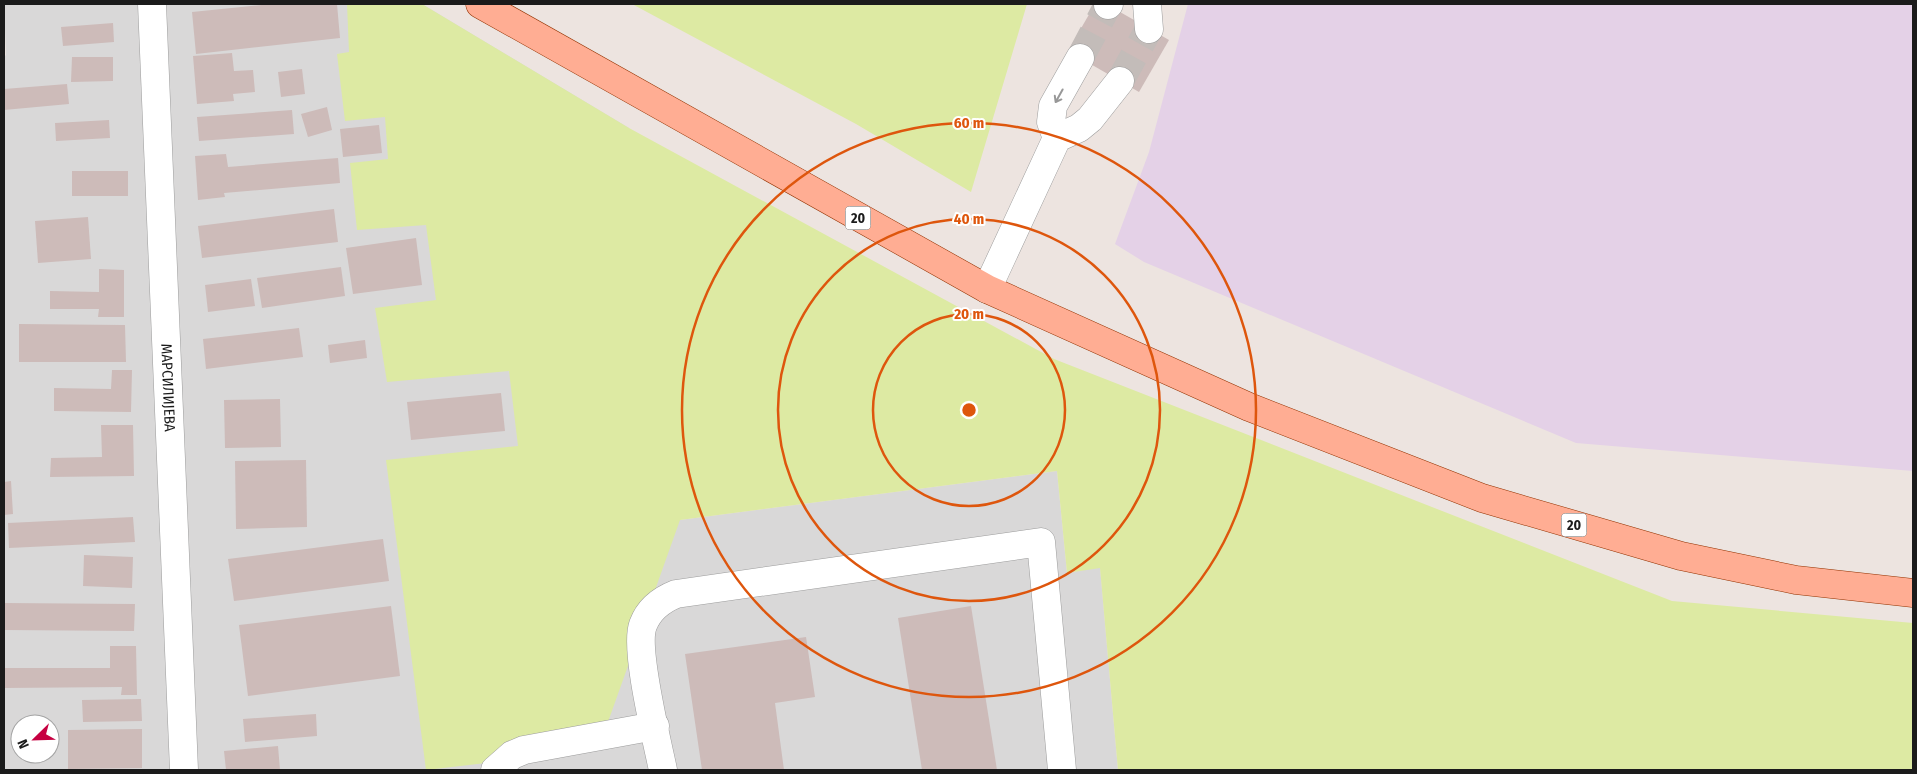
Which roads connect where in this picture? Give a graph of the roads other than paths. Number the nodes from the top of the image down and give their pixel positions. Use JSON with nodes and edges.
{"nodes":[{"id":1,"x":152,"y":4,"type":"edge"},
{"id":2,"x":480,"y":4,"type":"edge"},
{"id":3,"x":1080,"y":58,"type":"tunnel mouth"},
{"id":4,"x":1120,"y":81,"type":"tunnel mouth"},
{"id":5,"x":1057,"y":138,"type":"junction"},
{"id":6,"x":987,"y":289,"type":"junction"},
{"id":7,"x":1913,"y":593,"type":"edge"},
{"id":8,"x":654,"y":726,"type":"junction"},
{"id":9,"x":184,"y":770,"type":"edge"},
{"id":10,"x":495,"y":770,"type":"edge"},
{"id":11,"x":663,"y":770,"type":"edge"},
{"id":12,"x":1062,"y":770,"type":"edge"}],
"edges":[{"from":1,"to":9,"type":"street","name":"МАРСИЛИЈЕВА"},
{"from":2,"to":6,"type":"main road","number":"20"},
{"from":3,"to":5,"type":"street","one_way":true},
{"from":4,"to":5,"type":"street"},
{"from":5,"to":6,"type":"street"},
{"from":6,"to":7,"type":"main road","number":"20"},
{"from":8,"to":10,"type":"street"},
{"from":8,"to":11,"type":"street"},
{"from":8,"to":12,"type":"street"}]}
